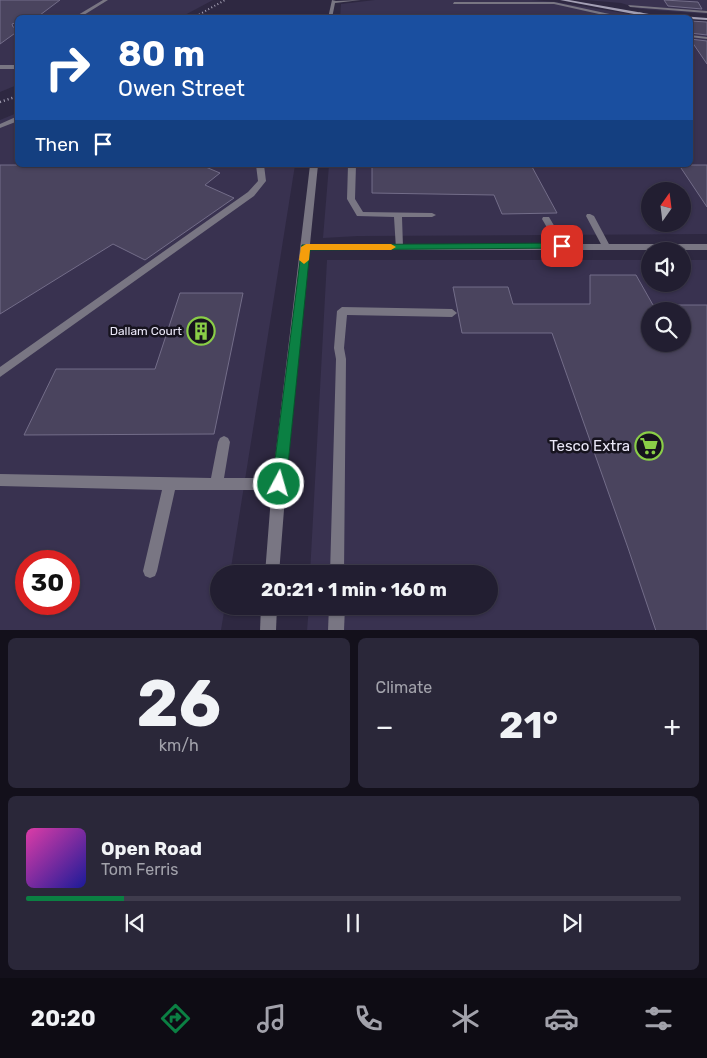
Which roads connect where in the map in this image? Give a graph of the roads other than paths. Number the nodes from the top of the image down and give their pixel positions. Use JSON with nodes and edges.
{"nodes":[{"id":1,"x":106,"y":0,"type":"edge"},
{"id":2,"x":359,"y":0,"type":"edge"},
{"id":3,"x":562,"y":0,"type":"edge"},
{"id":4,"x":627,"y":0,"type":"edge"},
{"id":5,"x":334,"y":1,"type":"edge"},
{"id":6,"x":496,"y":1,"type":"edge"},
{"id":7,"x":454,"y":4,"type":"dead end"},
{"id":8,"x":630,"y":6,"type":"junction"},
{"id":9,"x":625,"y":11,"type":"junction"},
{"id":10,"x":707,"y":12,"type":"edge"},
{"id":11,"x":81,"y":15,"type":"edge"},
{"id":12,"x":331,"y":15,"type":"edge"},
{"id":13,"x":612,"y":15,"type":"edge"},
{"id":14,"x":636,"y":15,"type":"edge"},
{"id":15,"x":693,"y":19,"type":"edge"},
{"id":16,"x":707,"y":21,"type":"edge"},
{"id":17,"x":693,"y":36,"type":"edge"},
{"id":18,"x":707,"y":38,"type":"edge"},
{"id":19,"x":0,"y":67,"type":"edge"},
{"id":20,"x":15,"y":67,"type":"edge"},
{"id":21,"x":15,"y":119,"type":"edge"},
{"id":22,"x":0,"y":126,"type":"edge"},
{"id":23,"x":260,"y":167,"type":"edge"},
{"id":24,"x":314,"y":167,"type":"edge"},
{"id":25,"x":352,"y":167,"type":"edge"},
{"id":26,"x":398,"y":214,"type":"junction"},
{"id":27,"x":432,"y":214,"type":"dead end"},
{"id":28,"x":590,"y":216,"type":"dead end"},
{"id":29,"x":546,"y":219,"type":"dead end"},
{"id":30,"x":562,"y":246,"type":"junction"},
{"id":31,"x":606,"y":246,"type":"junction"},
{"id":32,"x":306,"y":247,"type":"junction"},
{"id":33,"x":399,"y":247,"type":"junction"},
{"id":34,"x":707,"y":248,"type":"edge"},
{"id":35,"x":452,"y":313,"type":"dead end"},
{"id":36,"x":0,"y":373,"type":"edge"},
{"id":37,"x":224,"y":442,"type":"dead end"},
{"id":38,"x":0,"y":480,"type":"edge"},
{"id":39,"x":217,"y":483,"type":"junction"},
{"id":40,"x":170,"y":484,"type":"junction"},
{"id":41,"x":279,"y":484,"type":"junction"},
{"id":42,"x":273,"y":565,"type":"edge"},
{"id":43,"x":337,"y":565,"type":"edge"},
{"id":44,"x":150,"y":571,"type":"dead end"},
{"id":45,"x":269,"y":615,"type":"edge"},
{"id":46,"x":337,"y":615,"type":"edge"},
{"id":47,"x":268,"y":630,"type":"edge"},
{"id":48,"x":336,"y":630,"type":"edge"}],
"edges":[{"from":1,"to":11,"type":"street"},
{"from":2,"to":5,"type":"street"},
{"from":3,"to":9,"type":"street"},
{"from":4,"to":8,"type":"street"},
{"from":5,"to":12,"type":"street"},
{"from":6,"to":7,"type":"street"},
{"from":6,"to":13,"type":"street"},
{"from":8,"to":9,"type":"street"},
{"from":8,"to":10,"type":"street"},
{"from":9,"to":14,"type":"street"},
{"from":15,"to":16,"type":"street"},
{"from":17,"to":18,"type":"street"},
{"from":19,"to":20,"type":"street"},
{"from":21,"to":22,"type":"street"},
{"from":23,"to":36,"type":"street"},
{"from":24,"to":32,"type":"street"},
{"from":25,"to":26,"type":"street"},
{"from":26,"to":27,"type":"street"},
{"from":26,"to":33,"type":"street"},
{"from":28,"to":31,"type":"street"},
{"from":29,"to":30,"type":"street"},
{"from":30,"to":31,"type":"street"},
{"from":30,"to":33,"type":"street"},
{"from":31,"to":34,"type":"street"},
{"from":32,"to":33,"type":"street"},
{"from":32,"to":41,"type":"street"},
{"from":35,"to":43,"type":"street"},
{"from":37,"to":39,"type":"street"},
{"from":38,"to":40,"type":"street"},
{"from":39,"to":40,"type":"street"},
{"from":39,"to":41,"type":"street"},
{"from":40,"to":44,"type":"street"},
{"from":41,"to":42,"type":"street"},
{"from":45,"to":47,"type":"street"},
{"from":46,"to":48,"type":"street"}]}
